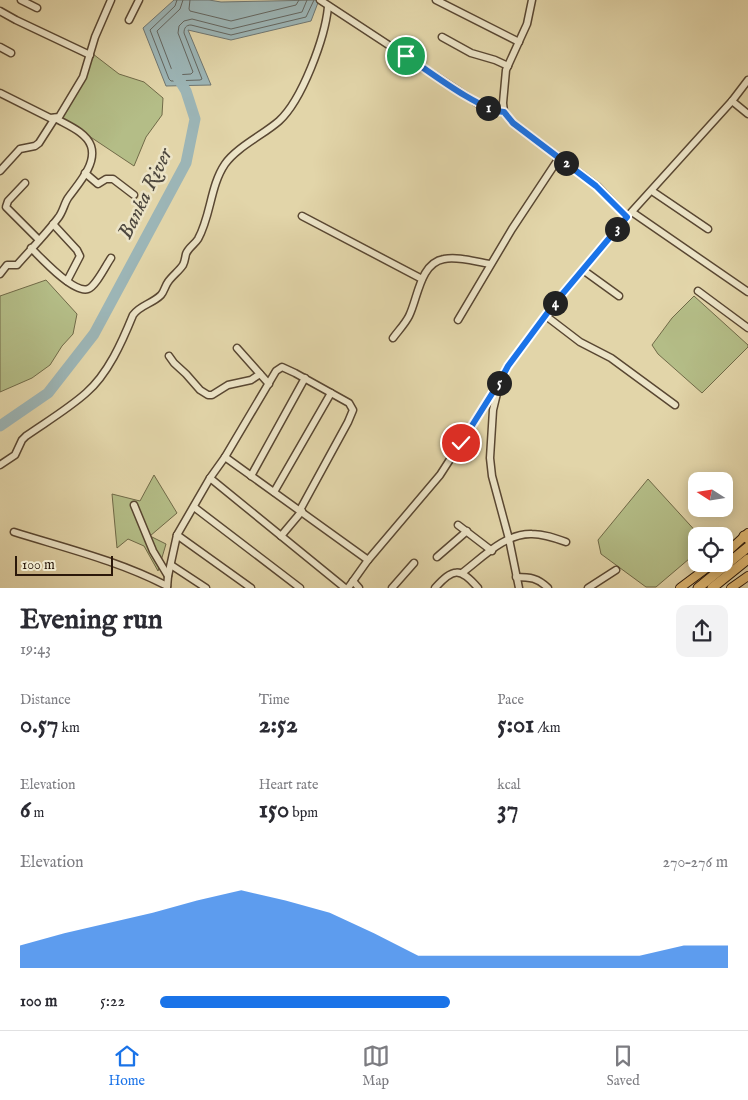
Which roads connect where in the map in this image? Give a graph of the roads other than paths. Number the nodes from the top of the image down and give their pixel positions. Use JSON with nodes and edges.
{"nodes":[{"id":1,"x":20,"y":0,"type":"edge"},
{"id":2,"x":111,"y":0,"type":"edge"},
{"id":3,"x":139,"y":0,"type":"edge"},
{"id":4,"x":436,"y":0,"type":"edge"},
{"id":5,"x":532,"y":0,"type":"edge"},
{"id":6,"x":324,"y":3,"type":"edge"},
{"id":7,"x":37,"y":8,"type":"dead end"},
{"id":8,"x":0,"y":11,"type":"edge"},
{"id":9,"x":129,"y":20,"type":"dead end"},
{"id":10,"x":442,"y":37,"type":"dead end"},
{"id":11,"x":519,"y":42,"type":"junction"},
{"id":12,"x":0,"y":48,"type":"edge"},
{"id":13,"x":11,"y":53,"type":"dead end"},
{"id":14,"x":90,"y":55,"type":"junction"},
{"id":15,"x":508,"y":66,"type":"junction"},
{"id":16,"x":748,"y":80,"type":"edge"},
{"id":17,"x":0,"y":93,"type":"edge"},
{"id":18,"x":732,"y":100,"type":"junction"},
{"id":19,"x":504,"y":112,"type":"junction"},
{"id":20,"x":748,"y":114,"type":"edge"},
{"id":21,"x":55,"y":118,"type":"junction"},
{"id":22,"x":558,"y":158,"type":"junction"},
{"id":23,"x":0,"y":171,"type":"edge"},
{"id":24,"x":85,"y":173,"type":"junction"},
{"id":25,"x":25,"y":183,"type":"dead end"},
{"id":26,"x":652,"y":191,"type":"junction"},
{"id":27,"x":134,"y":196,"type":"dead end"},
{"id":28,"x":630,"y":215,"type":"junction"},
{"id":29,"x":302,"y":216,"type":"dead end"},
{"id":30,"x":53,"y":224,"type":"junction"},
{"id":31,"x":708,"y":229,"type":"dead end"},
{"id":32,"x":39,"y":240,"type":"junction"},
{"id":33,"x":32,"y":248,"type":"junction"},
{"id":34,"x":111,"y":258,"type":"dead end"},
{"id":35,"x":490,"y":264,"type":"junction"},
{"id":36,"x":583,"y":270,"type":"junction"},
{"id":37,"x":0,"y":274,"type":"edge"},
{"id":38,"x":422,"y":279,"type":"junction"},
{"id":39,"x":67,"y":281,"type":"junction"},
{"id":40,"x":698,"y":291,"type":"dead end"},
{"id":41,"x":748,"y":292,"type":"edge"},
{"id":42,"x":619,"y":296,"type":"dead end"},
{"id":43,"x":546,"y":316,"type":"junction"},
{"id":44,"x":458,"y":320,"type":"dead end"},
{"id":45,"x":748,"y":328,"type":"edge"},
{"id":46,"x":393,"y":338,"type":"dead end"},
{"id":47,"x":237,"y":348,"type":"dead end"},
{"id":48,"x":169,"y":356,"type":"dead end"},
{"id":49,"x":260,"y":374,"type":"junction"},
{"id":50,"x":305,"y":378,"type":"junction"},
{"id":51,"x":500,"y":381,"type":"junction"},
{"id":52,"x":269,"y":384,"type":"junction"},
{"id":53,"x":331,"y":394,"type":"junction"},
{"id":54,"x":675,"y":405,"type":"dead end"},
{"id":55,"x":224,"y":457,"type":"junction"},
{"id":56,"x":0,"y":465,"type":"edge"},
{"id":57,"x":251,"y":476,"type":"junction"},
{"id":58,"x":210,"y":478,"type":"junction"},
{"id":59,"x":274,"y":492,"type":"junction"},
{"id":60,"x":134,"y":505,"type":"dead end"},
{"id":61,"x":194,"y":507,"type":"junction"},
{"id":62,"x":300,"y":510,"type":"junction"},
{"id":63,"x":458,"y":525,"type":"dead end"},
{"id":64,"x":467,"y":531,"type":"junction"},
{"id":65,"x":14,"y":532,"type":"dead end"},
{"id":66,"x":177,"y":535,"type":"junction"},
{"id":67,"x":281,"y":536,"type":"junction"},
{"id":68,"x":747,"y":536,"type":"edge"},
{"id":69,"x":509,"y":539,"type":"junction"},
{"id":70,"x":566,"y":542,"type":"dead end"},
{"id":71,"x":733,"y":548,"type":"edge"},
{"id":72,"x":492,"y":550,"type":"junction"},
{"id":73,"x":746,"y":555,"type":"edge"},
{"id":74,"x":437,"y":557,"type":"dead end"},
{"id":75,"x":368,"y":560,"type":"junction"},
{"id":76,"x":414,"y":562,"type":"dead end"},
{"id":77,"x":171,"y":565,"type":"junction"},
{"id":78,"x":616,"y":570,"type":"dead end"},
{"id":79,"x":701,"y":572,"type":"edge"},
{"id":80,"x":462,"y":573,"type":"junction"},
{"id":81,"x":168,"y":576,"type":"junction"},
{"id":82,"x":748,"y":576,"type":"edge"},
{"id":83,"x":516,"y":577,"type":"junction"},
{"id":84,"x":353,"y":581,"type":"junction"},
{"id":85,"x":167,"y":587,"type":"edge"},
{"id":86,"x":206,"y":588,"type":"edge"},
{"id":87,"x":251,"y":588,"type":"edge"},
{"id":88,"x":300,"y":588,"type":"edge"},
{"id":89,"x":347,"y":588,"type":"edge"},
{"id":90,"x":360,"y":588,"type":"edge"},
{"id":91,"x":392,"y":588,"type":"edge"},
{"id":92,"x":435,"y":588,"type":"edge"},
{"id":93,"x":478,"y":588,"type":"edge"},
{"id":94,"x":518,"y":588,"type":"edge"},
{"id":95,"x":548,"y":588,"type":"edge"},
{"id":96,"x":588,"y":588,"type":"edge"},
{"id":97,"x":680,"y":588,"type":"edge"},
{"id":98,"x":698,"y":588,"type":"edge"},
{"id":99,"x":712,"y":588,"type":"edge"},
{"id":100,"x":731,"y":588,"type":"edge"}],
"edges":[{"from":1,"to":7,"type":"street"},
{"from":2,"to":14,"type":"street"},
{"from":3,"to":9,"type":"street"},
{"from":4,"to":11,"type":"street"},
{"from":5,"to":11,"type":"street"},
{"from":6,"to":19,"type":"street"},
{"from":6,"to":56,"type":"street"},
{"from":8,"to":14,"type":"street"},
{"from":10,"to":15,"type":"street"},
{"from":11,"to":15,"type":"street"},
{"from":12,"to":13,"type":"street"},
{"from":14,"to":21,"type":"street"},
{"from":15,"to":19,"type":"street"},
{"from":16,"to":18,"type":"street"},
{"from":17,"to":21,"type":"street"},
{"from":18,"to":20,"type":"street"},
{"from":18,"to":26,"type":"street"},
{"from":19,"to":22,"type":"street"},
{"from":21,"to":23,"type":"street"},
{"from":21,"to":24,"type":"street"},
{"from":22,"to":28,"type":"street"},
{"from":22,"to":35,"type":"street"},
{"from":24,"to":27,"type":"street"},
{"from":24,"to":30,"type":"street"},
{"from":25,"to":32,"type":"street"},
{"from":26,"to":28,"type":"street"},
{"from":26,"to":31,"type":"street"},
{"from":28,"to":36,"type":"street"},
{"from":28,"to":41,"type":"street"},
{"from":29,"to":38,"type":"street"},
{"from":30,"to":32,"type":"street"},
{"from":30,"to":39,"type":"street"},
{"from":32,"to":33,"type":"street"},
{"from":33,"to":37,"type":"street"},
{"from":33,"to":39,"type":"street"},
{"from":34,"to":39,"type":"street"},
{"from":35,"to":38,"type":"street"},
{"from":35,"to":44,"type":"street"},
{"from":36,"to":42,"type":"street"},
{"from":36,"to":43,"type":"street"},
{"from":38,"to":46,"type":"street"},
{"from":40,"to":45,"type":"street"},
{"from":43,"to":51,"type":"street"},
{"from":43,"to":54,"type":"street"},
{"from":47,"to":49,"type":"street"},
{"from":48,"to":49,"type":"street"},
{"from":49,"to":52,"type":"street"},
{"from":50,"to":52,"type":"street"},
{"from":50,"to":53,"type":"street"},
{"from":50,"to":57,"type":"street"},
{"from":51,"to":69,"type":"street"},
{"from":51,"to":75,"type":"street"},
{"from":52,"to":55,"type":"street"},
{"from":53,"to":59,"type":"street"},
{"from":53,"to":62,"type":"street"},
{"from":55,"to":57,"type":"street"},
{"from":55,"to":58,"type":"street"},
{"from":57,"to":59,"type":"street"},
{"from":58,"to":61,"type":"street"},
{"from":58,"to":67,"type":"street"},
{"from":59,"to":62,"type":"street"},
{"from":60,"to":81,"type":"street"},
{"from":61,"to":66,"type":"street"},
{"from":61,"to":88,"type":"street"},
{"from":62,"to":67,"type":"street"},
{"from":62,"to":75,"type":"street"},
{"from":63,"to":64,"type":"street"},
{"from":64,"to":72,"type":"street"},
{"from":64,"to":74,"type":"street"},
{"from":65,"to":85,"type":"street"},
{"from":66,"to":77,"type":"street"},
{"from":66,"to":87,"type":"street"},
{"from":67,"to":89,"type":"street"},
{"from":68,"to":71,"type":"main road"},
{"from":69,"to":70,"type":"street"},
{"from":69,"to":72,"type":"street"},
{"from":69,"to":83,"type":"street"},
{"from":72,"to":80,"type":"street"},
{"from":73,"to":98,"type":"highway"},
{"from":73,"to":99,"type":"highway"},
{"from":75,"to":84,"type":"street"},
{"from":76,"to":91,"type":"street"},
{"from":77,"to":81,"type":"street"},
{"from":77,"to":86,"type":"street"},
{"from":78,"to":96,"type":"street"},
{"from":79,"to":97,"type":"main road"},
{"from":80,"to":92,"type":"street"},
{"from":80,"to":93,"type":"street"},
{"from":81,"to":85,"type":"street"},
{"from":82,"to":100,"type":"main road"},
{"from":83,"to":94,"type":"street"},
{"from":83,"to":95,"type":"street"},
{"from":84,"to":89,"type":"street"},
{"from":84,"to":90,"type":"street"}]}
